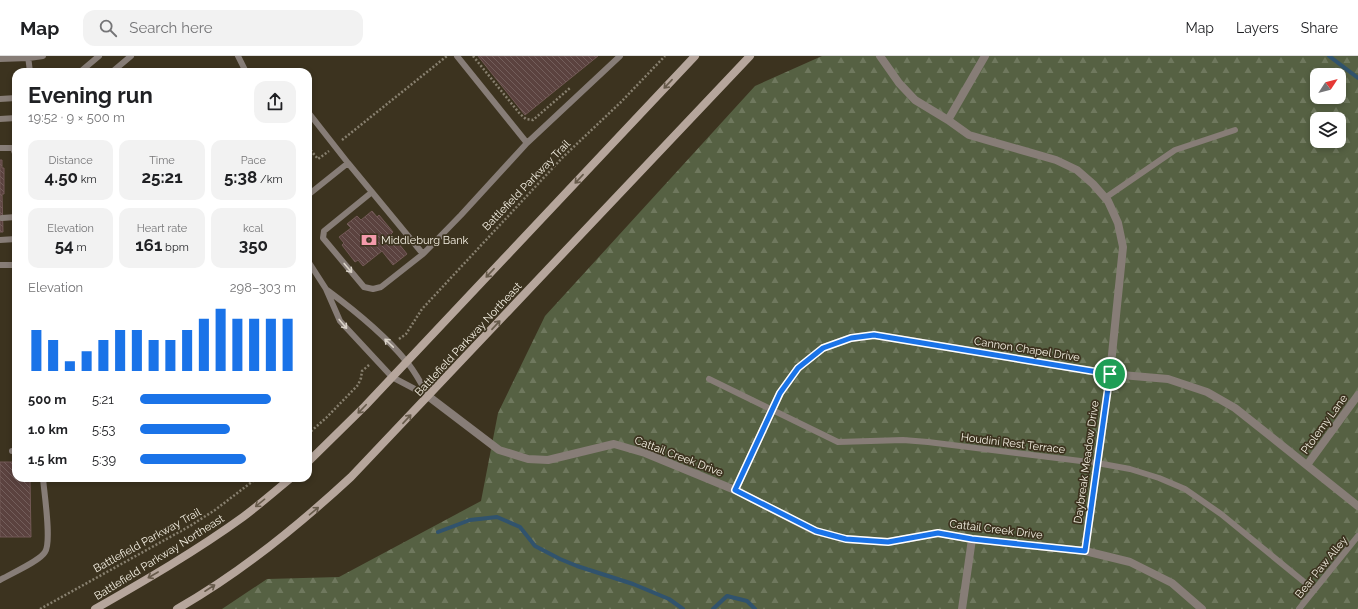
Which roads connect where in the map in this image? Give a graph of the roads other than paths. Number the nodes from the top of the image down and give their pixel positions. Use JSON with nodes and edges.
{"nodes":[{"id":1,"x":43,"y":56,"type":"edge"},
{"id":2,"x":99,"y":56,"type":"edge"},
{"id":3,"x":131,"y":56,"type":"edge"},
{"id":4,"x":238,"y":56,"type":"edge"},
{"id":5,"x":457,"y":56,"type":"edge"},
{"id":6,"x":620,"y":56,"type":"edge"},
{"id":7,"x":695,"y":56,"type":"edge"},
{"id":8,"x":750,"y":56,"type":"edge"},
{"id":9,"x":880,"y":56,"type":"edge"},
{"id":10,"x":985,"y":56,"type":"edge"},
{"id":11,"x":28,"y":57,"type":"edge"},
{"id":12,"x":0,"y":59,"type":"edge"},
{"id":13,"x":29,"y":68,"type":"edge"},
{"id":14,"x":85,"y":68,"type":"edge"},
{"id":15,"x":117,"y":68,"type":"edge"},
{"id":16,"x":244,"y":68,"type":"edge"},
{"id":17,"x":12,"y":98,"type":"edge"},
{"id":18,"x":0,"y":99,"type":"edge"},
{"id":19,"x":312,"y":117,"type":"edge"},
{"id":20,"x":12,"y":118,"type":"edge"},
{"id":21,"x":0,"y":119,"type":"edge"},
{"id":22,"x":948,"y":120,"type":"junction"},
{"id":23,"x":1235,"y":130,"type":"dead end"},
{"id":24,"x":527,"y":143,"type":"junction"},
{"id":25,"x":0,"y":148,"type":"edge"},
{"id":26,"x":12,"y":148,"type":"edge"},
{"id":27,"x":348,"y":164,"type":"junction"},
{"id":28,"x":312,"y":192,"type":"edge"},
{"id":29,"x":372,"y":192,"type":"junction"},
{"id":30,"x":1105,"y":198,"type":"junction"},
{"id":31,"x":12,"y":217,"type":"edge"},
{"id":32,"x":2,"y":218,"type":"dead end"},
{"id":33,"x":12,"y":239,"type":"edge"},
{"id":34,"x":0,"y":240,"type":"edge"},
{"id":35,"x":423,"y":254,"type":"junction"},
{"id":36,"x":12,"y":265,"type":"edge"},
{"id":37,"x":0,"y":266,"type":"edge"},
{"id":38,"x":312,"y":267,"type":"edge"},
{"id":39,"x":326,"y":290,"type":"junction"},
{"id":40,"x":407,"y":361,"type":"junction"},
{"id":41,"x":1110,"y":374,"type":"junction"},
{"id":42,"x":392,"y":377,"type":"junction"},
{"id":43,"x":709,"y":379,"type":"dead end"},
{"id":44,"x":1358,"y":395,"type":"edge"},
{"id":45,"x":428,"y":396,"type":"junction"},
{"id":46,"x":772,"y":410,"type":"junction"},
{"id":47,"x":312,"y":458,"type":"edge"},
{"id":48,"x":1097,"y":463,"type":"junction"},
{"id":49,"x":1307,"y":465,"type":"junction"},
{"id":50,"x":43,"y":482,"type":"edge"},
{"id":51,"x":285,"y":482,"type":"edge"},
{"id":52,"x":735,"y":490,"type":"junction"},
{"id":53,"x":1358,"y":506,"type":"edge"},
{"id":54,"x":1358,"y":536,"type":"edge"},
{"id":55,"x":972,"y":539,"type":"junction"},
{"id":56,"x":1085,"y":551,"type":"junction"},
{"id":57,"x":0,"y":580,"type":"edge"},
{"id":58,"x":1314,"y":590,"type":"junction"},
{"id":59,"x":95,"y":609,"type":"edge"},
{"id":60,"x":177,"y":609,"type":"edge"},
{"id":61,"x":962,"y":609,"type":"edge"},
{"id":62,"x":1202,"y":609,"type":"edge"},
{"id":63,"x":1299,"y":609,"type":"edge"}],
"edges":[{"from":1,"to":11,"type":"lane"},
{"from":2,"to":14,"type":"lane"},
{"from":3,"to":15,"type":"lane"},
{"from":4,"to":16,"type":"lane"},
{"from":5,"to":24,"type":"lane"},
{"from":6,"to":24,"type":"lane"},
{"from":7,"to":40,"type":"main road","one_way":true},
{"from":45,"to":8,"type":"main road","name":"Battlefield Parkway Northeast","one_way":true},
{"from":9,"to":22,"type":"street","name":"Daybreak Meadow Drive"},
{"from":10,"to":22,"type":"street"},
{"from":11,"to":12,"type":"lane"},
{"from":11,"to":13,"type":"lane"},
{"from":17,"to":18,"type":"lane"},
{"from":19,"to":27,"type":"lane"},
{"from":20,"to":21,"type":"lane"},
{"from":22,"to":30,"type":"street","name":"Daybreak Meadow Drive"},
{"from":23,"to":30,"type":"lane"},
{"from":24,"to":35,"type":"lane"},
{"from":25,"to":26,"type":"lane"},
{"from":27,"to":28,"type":"lane"},
{"from":27,"to":29,"type":"lane"},
{"from":29,"to":35,"type":"lane"},
{"from":29,"to":35,"type":"lane","one_way":true},
{"from":30,"to":41,"type":"street","name":"Daybreak Meadow Drive"},
{"from":31,"to":32,"type":"lane"},
{"from":33,"to":34,"type":"lane"},
{"from":36,"to":37,"type":"lane"},
{"from":38,"to":39,"type":"lane"},
{"from":40,"to":39,"type":"lane","one_way":true},
{"from":39,"to":42,"type":"lane","one_way":true},
{"from":40,"to":42,"type":"main road"},
{"from":40,"to":45,"type":"lane"},
{"from":41,"to":46,"type":"street","name":"Cannon Chapel Drive"},
{"from":41,"to":48,"type":"street","name":"Daybreak Meadow Drive"},
{"from":41,"to":49,"type":"street","name":"Cannon Chapel Drive"},
{"from":42,"to":45,"type":"lane"},
{"from":42,"to":47,"type":"main road","one_way":true},
{"from":43,"to":46,"type":"lane","name":"Houdini Rest Terrace"},
{"from":44,"to":49,"type":"street","name":"Ptolemy Lane"},
{"from":45,"to":52,"type":"street","name":"Cattail Creek Drive"},
{"from":60,"to":45,"type":"main road","name":"Battlefield Parkway Northeast","one_way":true},
{"from":46,"to":48,"type":"lane","name":"Houdini Rest Terrace"},
{"from":46,"to":52,"type":"street","name":"Cannon Chapel Drive"},
{"from":48,"to":56,"type":"street","name":"Daybreak Meadow Drive"},
{"from":48,"to":58,"type":"lane","name":"Houdini Rest Terrace"},
{"from":49,"to":53,"type":"street","name":"Cannon Chapel Drive"},
{"from":50,"to":57,"type":"lane"},
{"from":51,"to":59,"type":"main road","name":"Battlefield Parkway Northeast","one_way":true},
{"from":52,"to":55,"type":"street","name":"Cattail Creek Drive"},
{"from":54,"to":58,"type":"lane","name":"Bear Paw Alley"},
{"from":55,"to":56,"type":"street","name":"Cattail Creek Drive"},
{"from":55,"to":61,"type":"street"},
{"from":56,"to":62,"type":"street","name":"Cattail Creek Drive"},
{"from":58,"to":63,"type":"lane","name":"Bear Paw Alley"}]}
